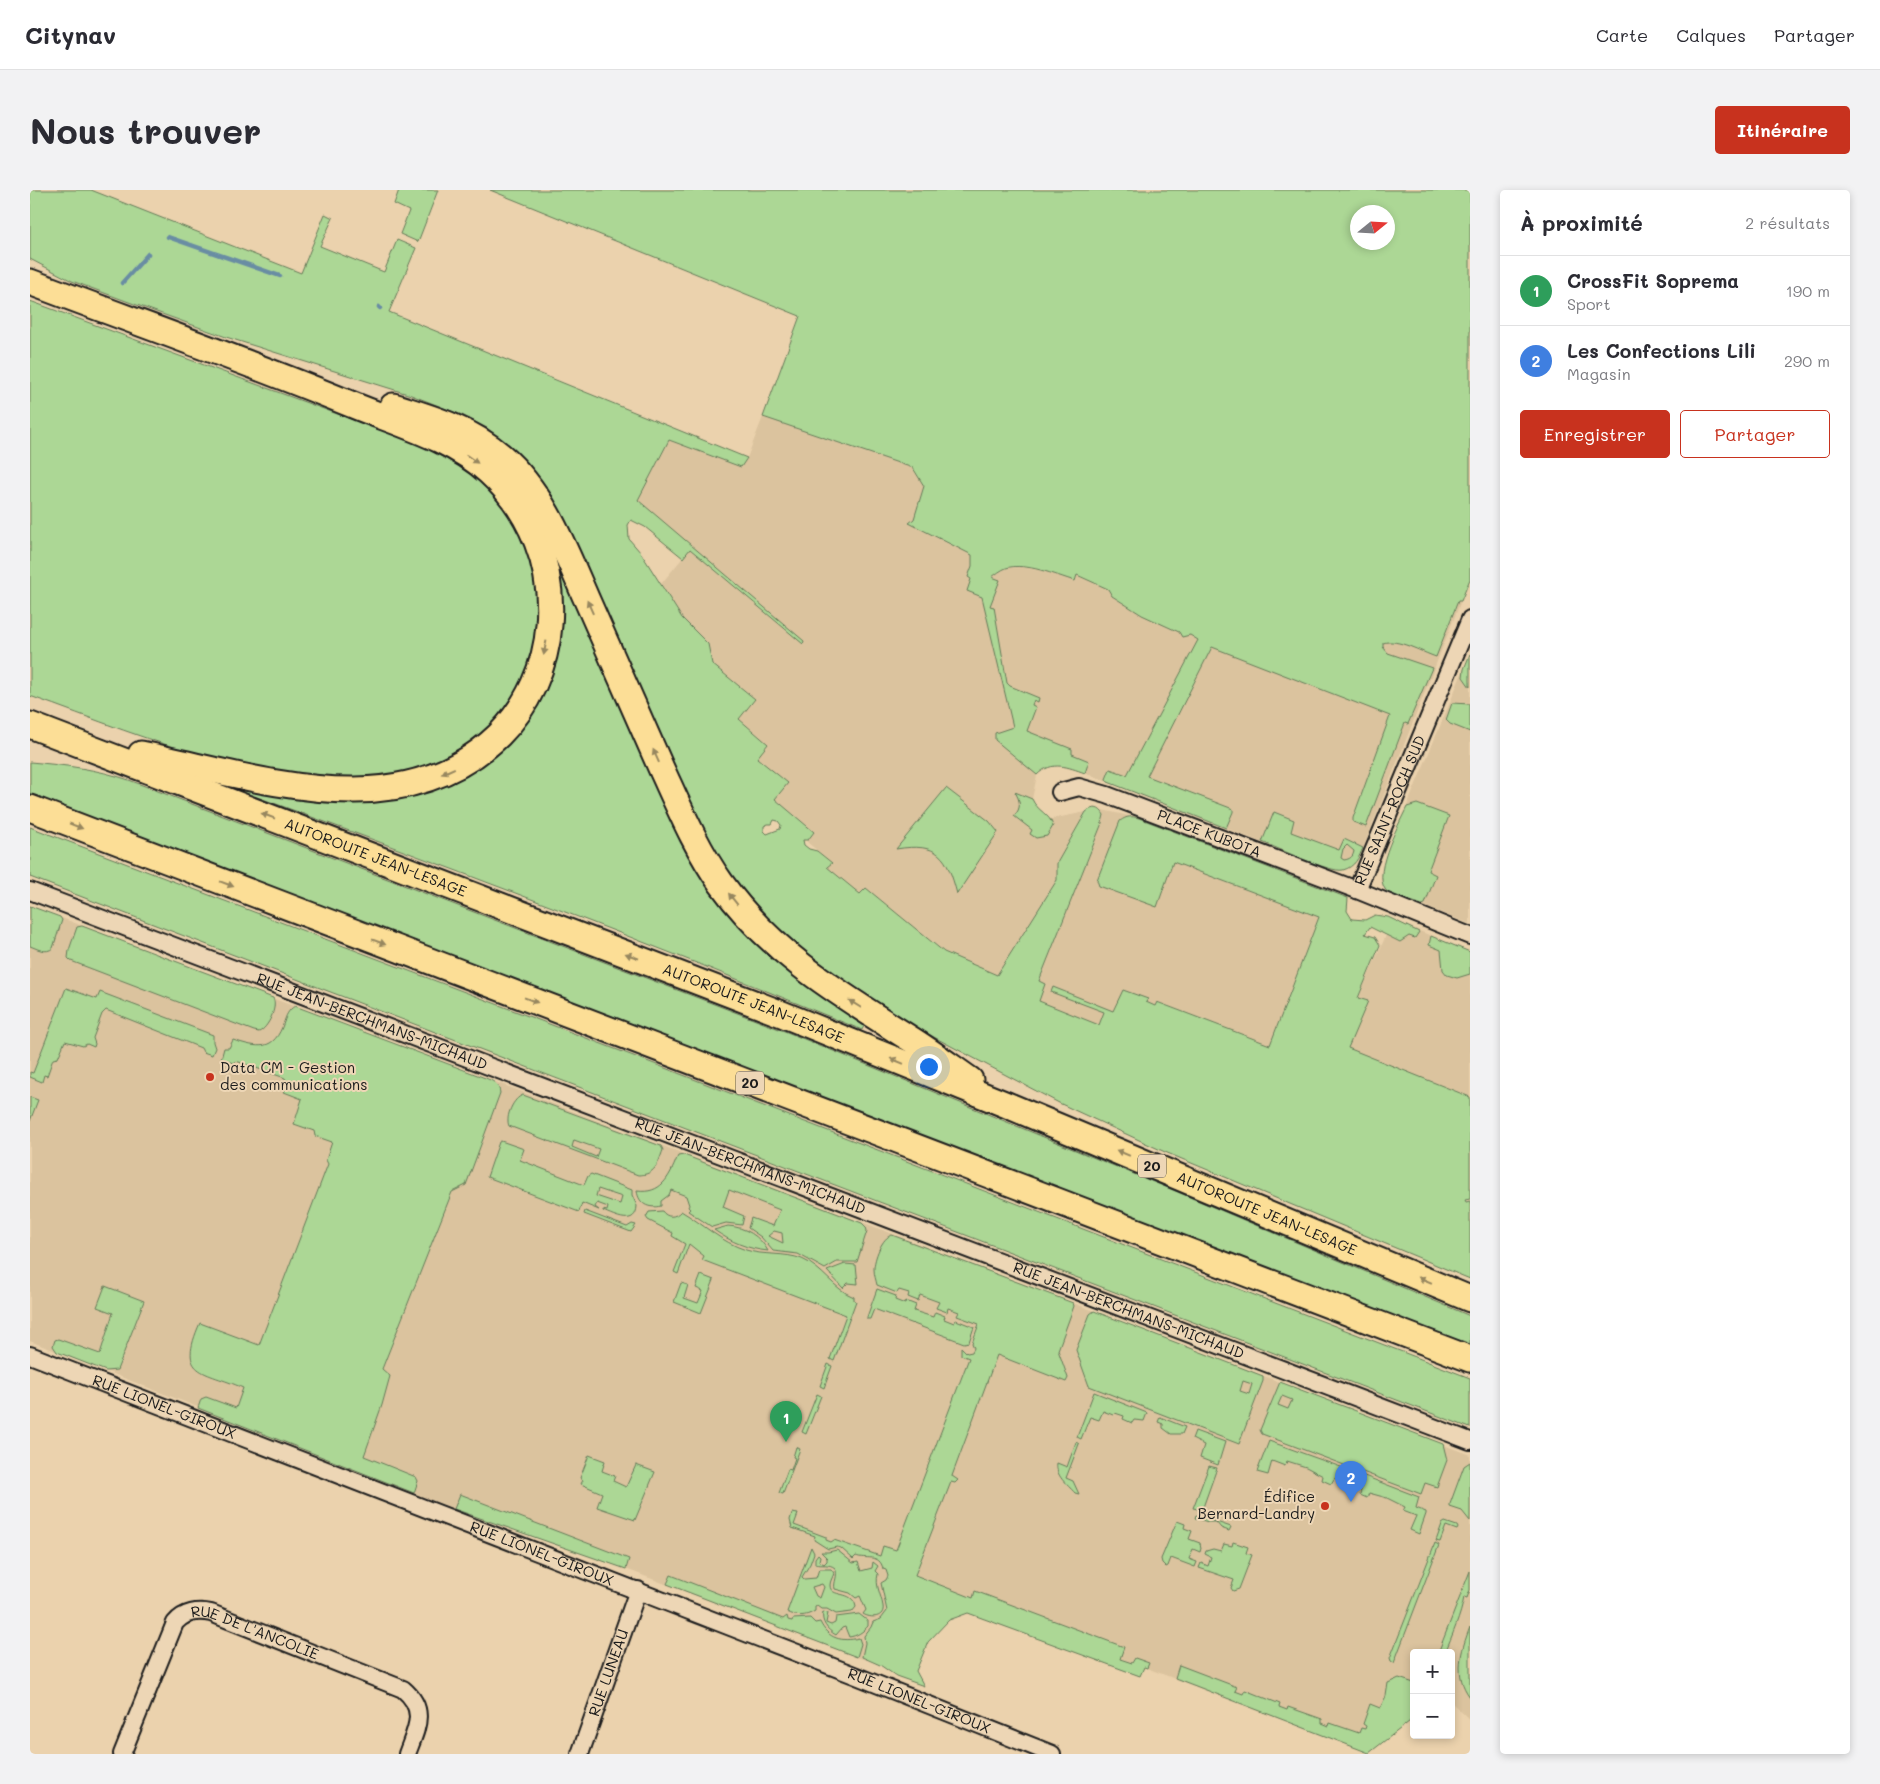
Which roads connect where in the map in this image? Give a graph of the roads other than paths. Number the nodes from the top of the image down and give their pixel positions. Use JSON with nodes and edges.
{"nodes":[{"id":1,"x":30,"y":282,"type":"edge"},
{"id":2,"x":264,"y":368,"type":"junction"},
{"id":3,"x":1470,"y":619,"type":"edge"},
{"id":4,"x":30,"y":725,"type":"edge"},
{"id":5,"x":70,"y":740,"type":"junction"},
{"id":6,"x":1060,"y":792,"type":"dead end"},
{"id":7,"x":30,"y":808,"type":"edge"},
{"id":8,"x":1357,"y":890,"type":"junction"},
{"id":9,"x":30,"y":891,"type":"edge"},
{"id":10,"x":1470,"y":936,"type":"edge"},
{"id":11,"x":1007,"y":1105,"type":"junction"},
{"id":12,"x":1470,"y":1299,"type":"edge"},
{"id":13,"x":30,"y":1355,"type":"edge"},
{"id":14,"x":1470,"y":1359,"type":"edge"},
{"id":15,"x":1470,"y":1441,"type":"edge"},
{"id":16,"x":638,"y":1590,"type":"junction"},
{"id":17,"x":125,"y":1753,"type":"edge"},
{"id":18,"x":407,"y":1754,"type":"edge"},
{"id":19,"x":580,"y":1754,"type":"edge"},
{"id":20,"x":1052,"y":1754,"type":"edge"}],
"edges":[{"from":1,"to":2,"type":"highway"},
{"from":2,"to":5,"type":"highway","one_way":true},
{"from":11,"to":2,"type":"highway","one_way":true},
{"from":3,"to":8,"type":"street","name":"RUE SAINT-ROCH SUD"},
{"from":4,"to":5,"type":"highway","name":"AUTOROUTE JEAN-LESAGE","number":"20"},
{"from":11,"to":5,"type":"highway","name":"AUTOROUTE JEAN-LESAGE","number":"20","one_way":true},
{"from":6,"to":8,"type":"street","name":"PLACE KUBOTA"},
{"from":7,"to":14,"type":"highway","number":"20","one_way":true},
{"from":8,"to":10,"type":"street","name":"RUE SAINT-ROCH SUD"},
{"from":9,"to":15,"type":"street","name":"RUE JEAN-BERCHMANS-MICHAUD"},
{"from":12,"to":11,"type":"highway","name":"AUTOROUTE JEAN-LESAGE","number":"20","one_way":true},
{"from":13,"to":16,"type":"street","name":"RUE LIONEL-GIROUX"},
{"from":16,"to":19,"type":"street","name":"RUE LUNEAU"},
{"from":16,"to":20,"type":"street","name":"RUE LIONEL-GIROUX"},
{"from":17,"to":18,"type":"street","name":"RUE DE L'ANCOLIE"}]}
